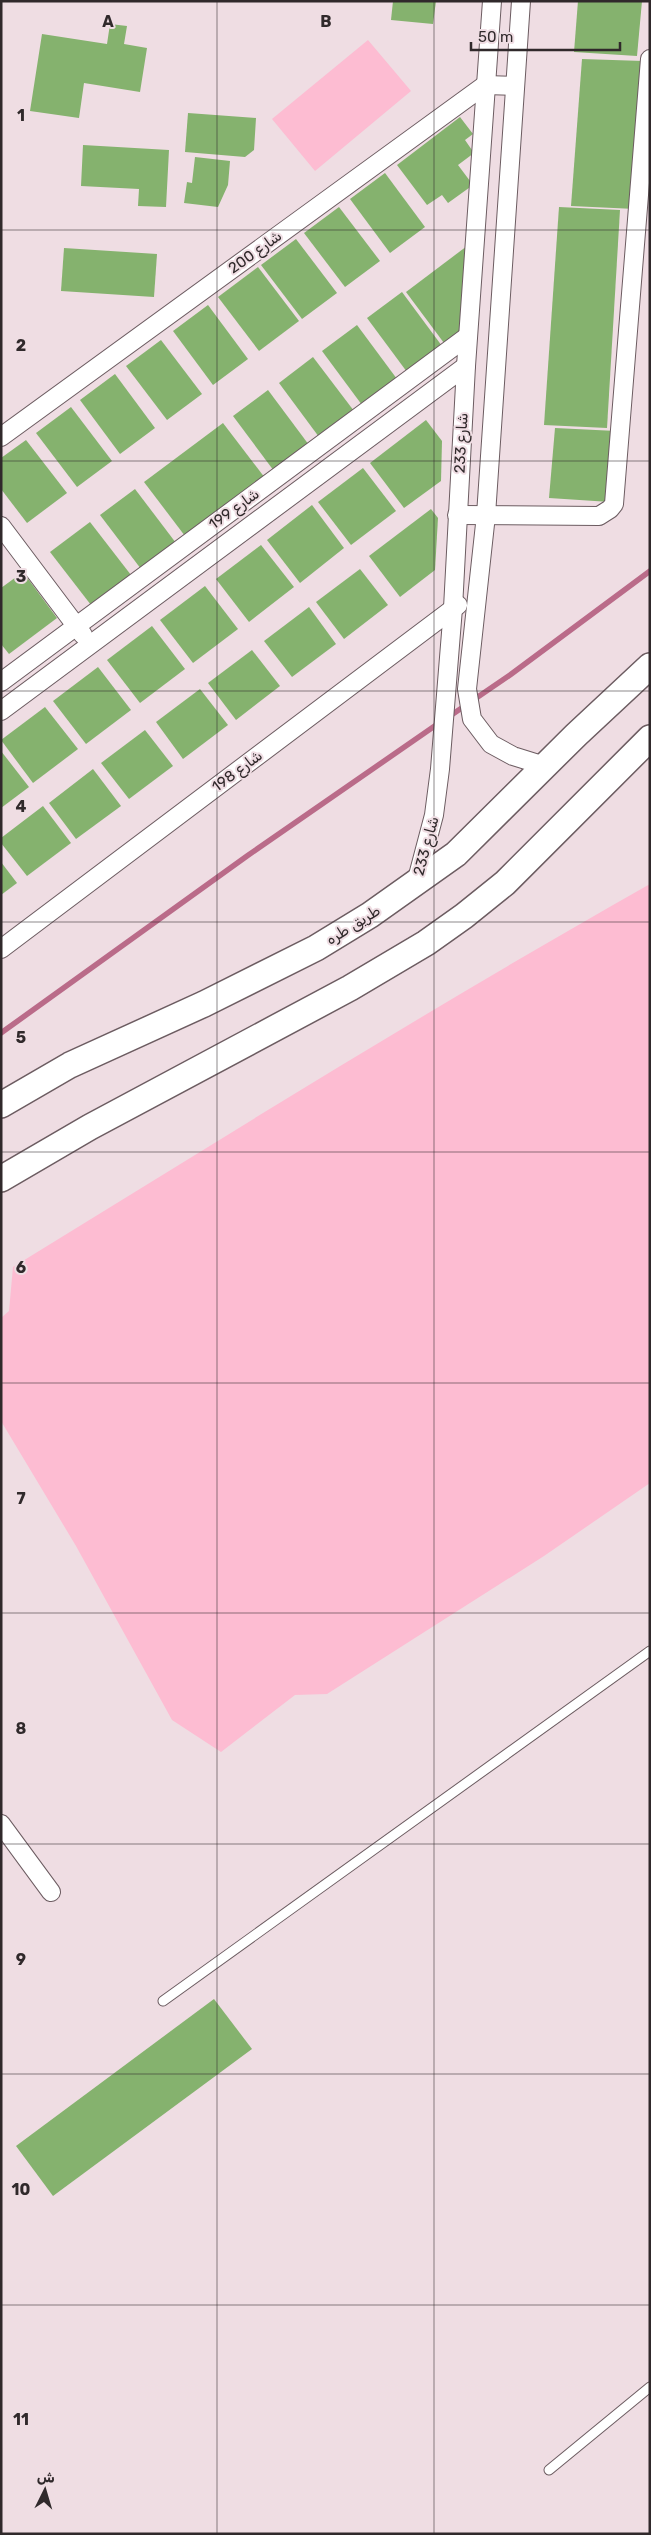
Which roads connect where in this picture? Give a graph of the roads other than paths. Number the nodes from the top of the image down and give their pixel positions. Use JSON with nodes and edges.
{"nodes":[{"id":1,"x":492,"y":1,"type":"edge"},
{"id":2,"x":521,"y":1,"type":"edge"},
{"id":3,"x":650,"y":59,"type":"edge"},
{"id":4,"x":485,"y":85,"type":"junction"},
{"id":5,"x":515,"y":86,"type":"junction"},
{"id":6,"x":468,"y":336,"type":"junction"},
{"id":7,"x":466,"y":366,"type":"junction"},
{"id":8,"x":1,"y":436,"type":"edge"},
{"id":9,"x":457,"y":515,"type":"junction"},
{"id":10,"x":486,"y":516,"type":"junction"},
{"id":11,"x":1,"y":526,"type":"edge"},
{"id":12,"x":477,"y":602,"type":"junction"},
{"id":13,"x":453,"y":608,"type":"junction"},
{"id":14,"x":76,"y":626,"type":"junction"},
{"id":15,"x":90,"y":644,"type":"junction"},
{"id":16,"x":650,"y":666,"type":"edge"},
{"id":17,"x":1,"y":682,"type":"edge"},
{"id":18,"x":1,"y":711,"type":"edge"},
{"id":19,"x":650,"y":738,"type":"edge"},
{"id":20,"x":545,"y":766,"type":"junction"},
{"id":21,"x":416,"y":882,"type":"junction"},
{"id":22,"x":1,"y":949,"type":"edge"},
{"id":23,"x":1,"y":1105,"type":"edge"},
{"id":24,"x":1,"y":1179,"type":"edge"},
{"id":25,"x":650,"y":1651,"type":"edge"},
{"id":26,"x":1,"y":1824,"type":"edge"},
{"id":27,"x":51,"y":1892,"type":"dead end"},
{"id":28,"x":163,"y":2001,"type":"dead end"},
{"id":29,"x":650,"y":2387,"type":"edge"},
{"id":30,"x":549,"y":2470,"type":"dead end"}],
"edges":[{"from":1,"to":4,"type":"street","name":"شارع 233"},
{"from":2,"to":5,"type":"street","name":"شارع 233"},
{"from":3,"to":10,"type":"street"},
{"from":4,"to":5,"type":"street"},
{"from":4,"to":6,"type":"street","name":"شارع 233"},
{"from":4,"to":8,"type":"street","name":"شارع 200"},
{"from":5,"to":10,"type":"street","name":"شارع 233"},
{"from":6,"to":7,"type":"street","name":"شارع 233"},
{"from":6,"to":14,"type":"street","name":"شارع 199"},
{"from":7,"to":9,"type":"street","name":"شارع 233"},
{"from":7,"to":15,"type":"street","name":"شارع 199"},
{"from":9,"to":10,"type":"street"},
{"from":9,"to":13,"type":"street","name":"شارع 233"},
{"from":10,"to":12,"type":"street","name":"شارع 233"},
{"from":11,"to":14,"type":"street"},
{"from":12,"to":13,"type":"street","name":"شارع 198"},
{"from":12,"to":20,"type":"street","name":"شارع 233"},
{"from":13,"to":21,"type":"street","name":"شارع 233"},
{"from":13,"to":22,"type":"street","name":"شارع 198"},
{"from":14,"to":15,"type":"street"},
{"from":14,"to":17,"type":"street","name":"شارع 199"},
{"from":15,"to":18,"type":"street","name":"شارع 199"},
{"from":16,"to":20,"type":"main road","name":"طريق طره"},
{"from":19,"to":24,"type":"main road"},
{"from":20,"to":21,"type":"main road","name":"طريق طره"},
{"from":21,"to":23,"type":"main road","name":"طريق طره"},
{"from":25,"to":28,"type":"lane"},
{"from":26,"to":27,"type":"street"},
{"from":29,"to":30,"type":"lane"}]}
